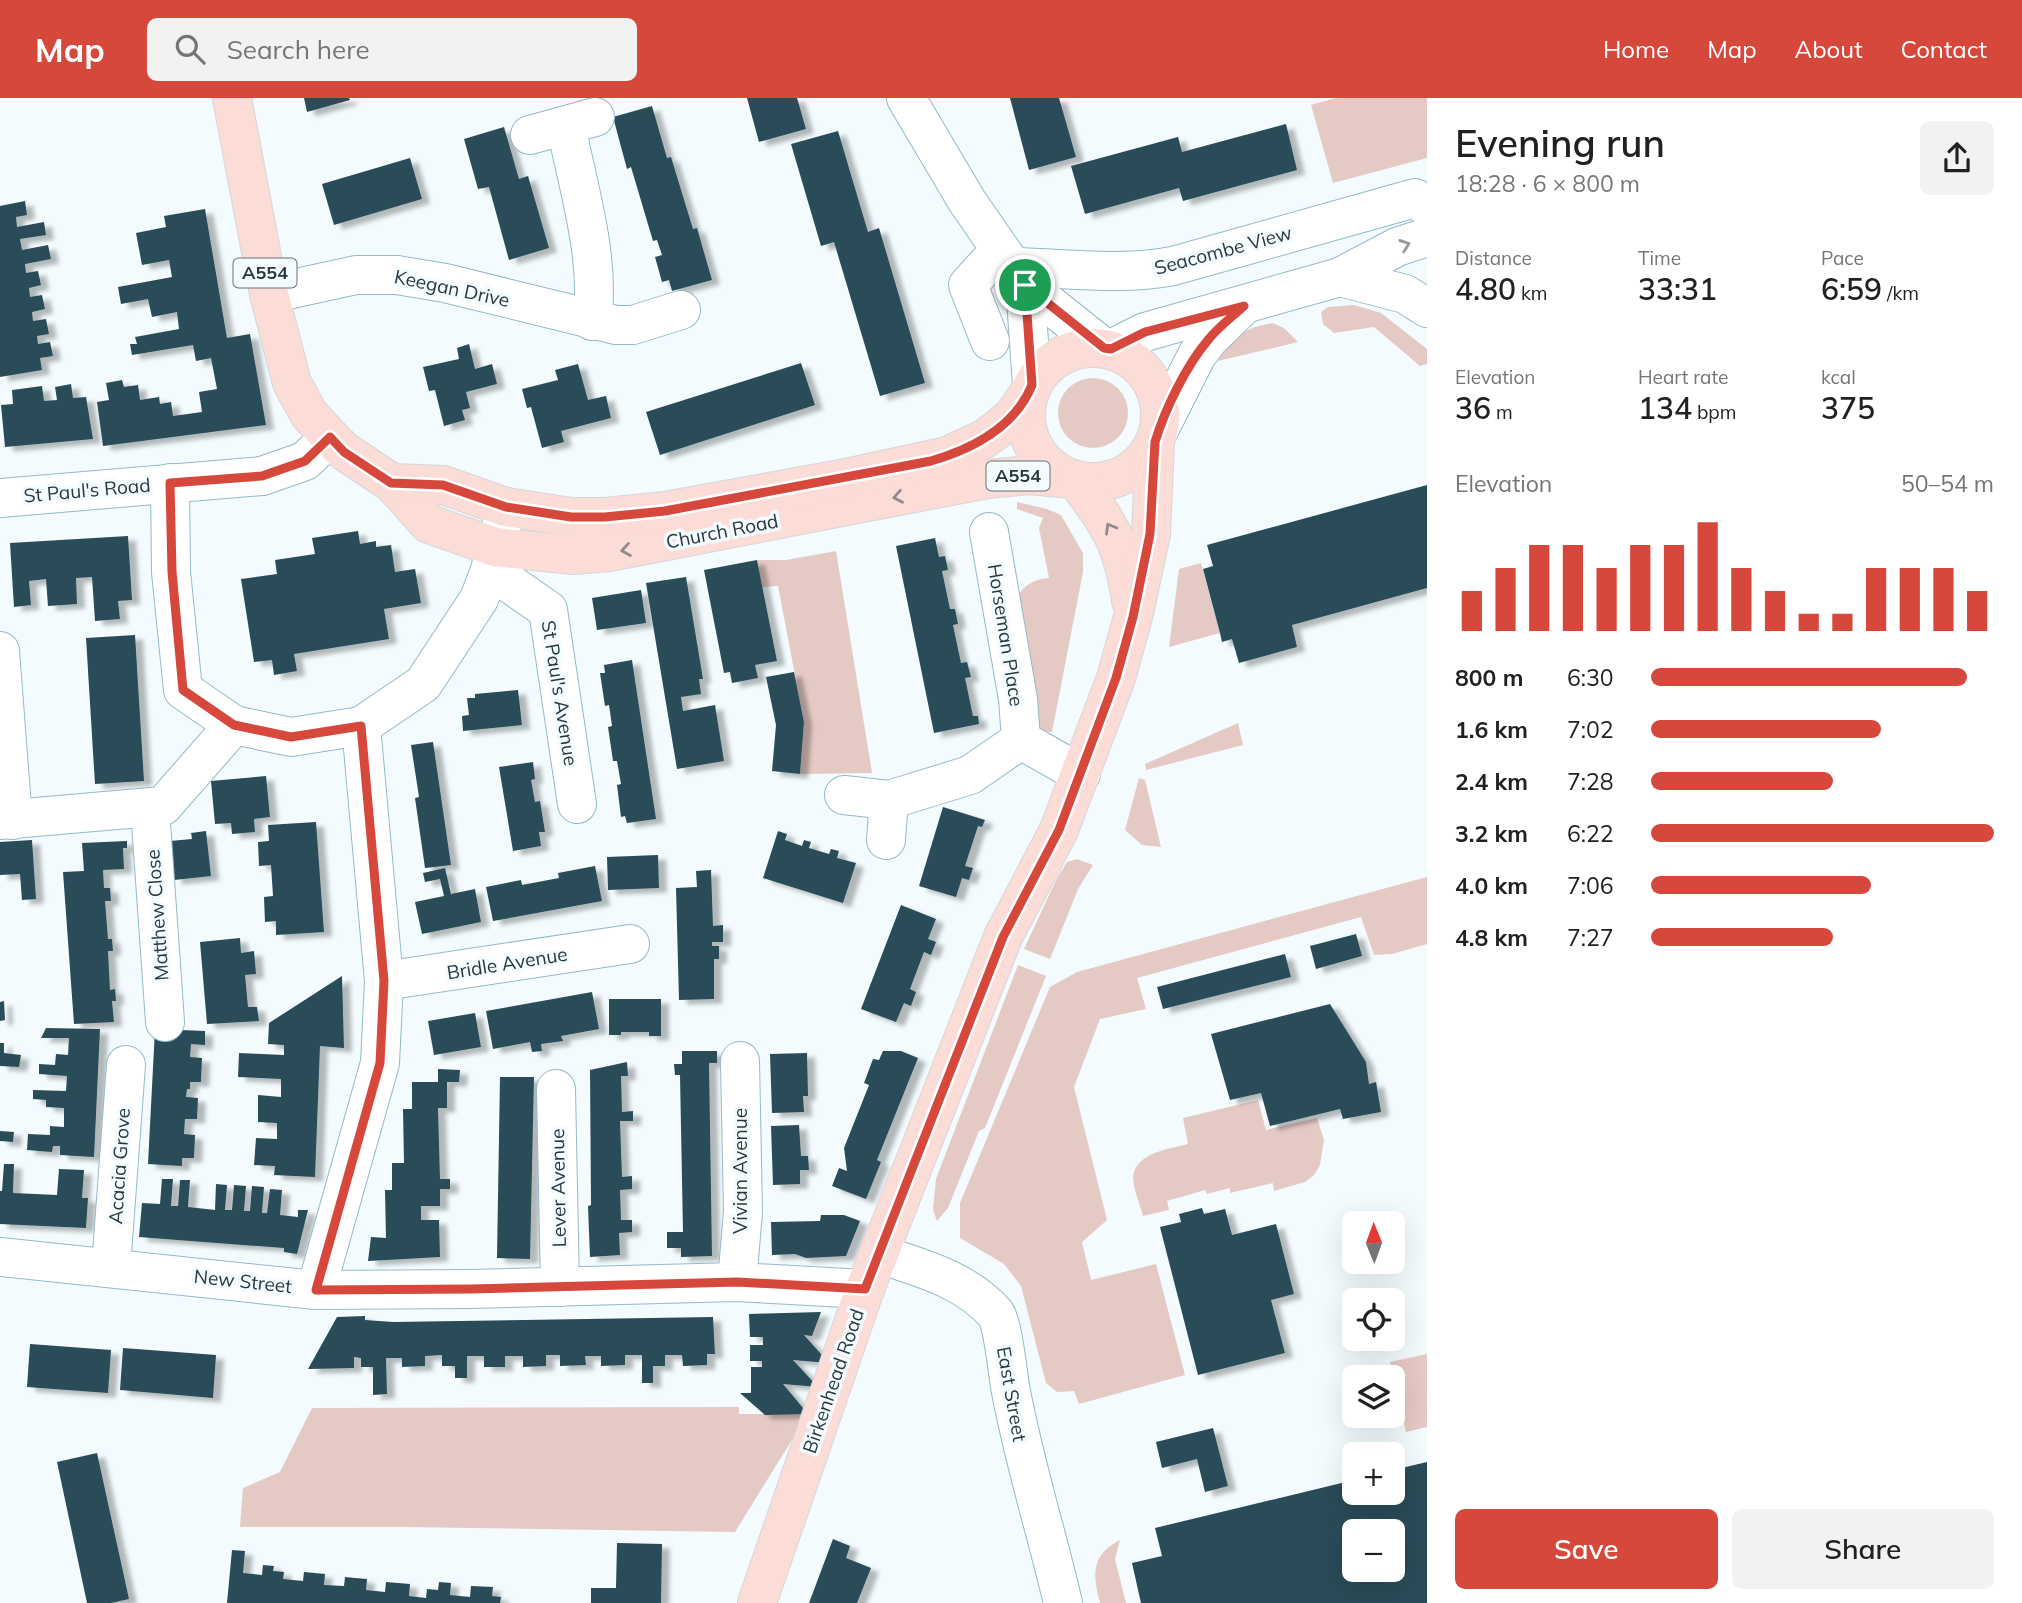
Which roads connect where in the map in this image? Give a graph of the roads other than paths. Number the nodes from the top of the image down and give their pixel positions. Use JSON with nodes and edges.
{"nodes":[{"id":1,"x":232,"y":98,"type":"edge"},
{"id":2,"x":906,"y":98,"type":"edge"},
{"id":3,"x":530,"y":135,"type":"dead end"},
{"id":4,"x":1427,"y":207,"type":"edge"},
{"id":5,"x":1427,"y":237,"type":"edge"},
{"id":6,"x":1013,"y":267,"type":"junction"},
{"id":7,"x":1340,"y":277,"type":"junction"},
{"id":8,"x":269,"y":294,"type":"junction"},
{"id":9,"x":1244,"y":306,"type":"junction"},
{"id":10,"x":1427,"y":308,"type":"edge"},
{"id":11,"x":681,"y":310,"type":"dead end"},
{"id":12,"x":592,"y":321,"type":"junction"},
{"id":13,"x":990,"y":341,"type":"dead end"},
{"id":14,"x":1107,"y":349,"type":"junction"},
{"id":15,"x":1031,"y":388,"type":"junction"},
{"id":16,"x":1157,"y":435,"type":"junction"},
{"id":17,"x":330,"y":437,"type":"junction"},
{"id":18,"x":1074,"y":480,"type":"junction"},
{"id":19,"x":170,"y":483,"type":"junction"},
{"id":20,"x":391,"y":483,"type":"junction"},
{"id":21,"x":0,"y":498,"type":"edge"},
{"id":22,"x":506,"y":507,"type":"junction"},
{"id":23,"x":989,"y":532,"type":"dead end"},
{"id":24,"x":493,"y":559,"type":"junction"},
{"id":25,"x":1133,"y":617,"type":"junction"},
{"id":26,"x":0,"y":651,"type":"edge"},
{"id":27,"x":234,"y":725,"type":"junction"},
{"id":28,"x":361,"y":726,"type":"junction"},
{"id":29,"x":1021,"y":740,"type":"junction"},
{"id":30,"x":1082,"y":774,"type":"junction"},
{"id":31,"x":844,"y":795,"type":"dead end"},
{"id":32,"x":889,"y":800,"type":"junction"},
{"id":33,"x":577,"y":804,"type":"dead end"},
{"id":34,"x":150,"y":809,"type":"junction"},
{"id":35,"x":6,"y":820,"type":"edge"},
{"id":36,"x":886,"y":840,"type":"dead end"},
{"id":37,"x":630,"y":944,"type":"dead end"},
{"id":38,"x":384,"y":981,"type":"junction"},
{"id":39,"x":165,"y":1022,"type":"dead end"},
{"id":40,"x":740,"y":1061,"type":"dead end"},
{"id":41,"x":126,"y":1065,"type":"dead end"},
{"id":42,"x":556,"y":1089,"type":"dead end"},
{"id":43,"x":0,"y":1257,"type":"edge"},
{"id":44,"x":111,"y":1267,"type":"junction"},
{"id":45,"x":872,"y":1271,"type":"junction"},
{"id":46,"x":737,"y":1282,"type":"junction"},
{"id":47,"x":560,"y":1287,"type":"junction"},
{"id":48,"x":316,"y":1290,"type":"junction"},
{"id":49,"x":757,"y":1603,"type":"edge"},
{"id":50,"x":1063,"y":1603,"type":"edge"}],
"edges":[{"from":1,"to":8,"type":"main road","name":"Church Road","number":"A554"},
{"from":2,"to":6,"type":"street"},
{"from":3,"to":12,"type":"street"},
{"from":4,"to":6,"type":"street","name":"Seacombe View"},
{"from":7,"to":5,"type":"street","one_way":true},
{"from":6,"to":13,"type":"street"},
{"from":6,"to":14,"type":"street"},
{"from":6,"to":15,"type":"street"},
{"from":7,"to":9,"type":"street"},
{"from":7,"to":10,"type":"street"},
{"from":8,"to":12,"type":"street","name":"Keegan Drive"},
{"from":8,"to":17,"type":"main road","name":"Church Road","number":"A554"},
{"from":9,"to":14,"type":"street"},
{"from":9,"to":16,"type":"street"},
{"from":11,"to":12,"type":"street","name":"Keegan Drive"},
{"from":14,"to":15,"type":"main road","number":"A554"},
{"from":14,"to":16,"type":"main road","number":"A554"},
{"from":15,"to":18,"type":"main road","number":"A554"},
{"from":15,"to":22,"type":"main road","name":"Church Road","number":"A554"},
{"from":16,"to":18,"type":"main road","number":"A554"},
{"from":16,"to":25,"type":"main road","name":"Birkenhead Road","number":"A554"},
{"from":17,"to":19,"type":"street","name":"St Paul's Road"},
{"from":17,"to":20,"type":"main road","name":"Church Road","number":"A554"},
{"from":18,"to":24,"type":"main road","name":"Church Road","number":"A554","one_way":true},
{"from":25,"to":18,"type":"main road","name":"Birkenhead Road","number":"A554","one_way":true},
{"from":19,"to":21,"type":"street","name":"St Paul's Road"},
{"from":19,"to":27,"type":"street"},
{"from":20,"to":22,"type":"main road","name":"Church Road","number":"A554"},
{"from":20,"to":24,"type":"main road","name":"Church Road","number":"A554"},
{"from":22,"to":24,"type":"street"},
{"from":23,"to":29,"type":"street","name":"Horseman Place"},
{"from":24,"to":28,"type":"street"},
{"from":24,"to":33,"type":"street","name":"St Paul's Avenue"},
{"from":25,"to":30,"type":"main road","name":"Birkenhead Road","number":"A554"},
{"from":26,"to":35,"type":"street"},
{"from":27,"to":28,"type":"street"},
{"from":27,"to":34,"type":"street"},
{"from":28,"to":38,"type":"street"},
{"from":29,"to":30,"type":"street"},
{"from":29,"to":32,"type":"street"},
{"from":30,"to":45,"type":"main road","name":"Birkenhead Road","number":"A554"},
{"from":31,"to":32,"type":"street"},
{"from":32,"to":36,"type":"street"},
{"from":34,"to":35,"type":"street"},
{"from":34,"to":39,"type":"street","name":"Matthew Close"},
{"from":37,"to":38,"type":"street","name":"Bridle Avenue"},
{"from":38,"to":48,"type":"street"},
{"from":40,"to":46,"type":"street","name":"Vivian Avenue"},
{"from":41,"to":44,"type":"street","name":"Acacia Grove"},
{"from":42,"to":47,"type":"street","name":"Lever Avenue"},
{"from":43,"to":44,"type":"street","name":"New Street"},
{"from":44,"to":48,"type":"street","name":"New Street"},
{"from":45,"to":46,"type":"street","name":"New Street"},
{"from":45,"to":49,"type":"main road","name":"Birkenhead Road","number":"A554"},
{"from":45,"to":50,"type":"street","name":"East Street"},
{"from":46,"to":47,"type":"street","name":"New Street"},
{"from":47,"to":48,"type":"street","name":"New Street"}]}
